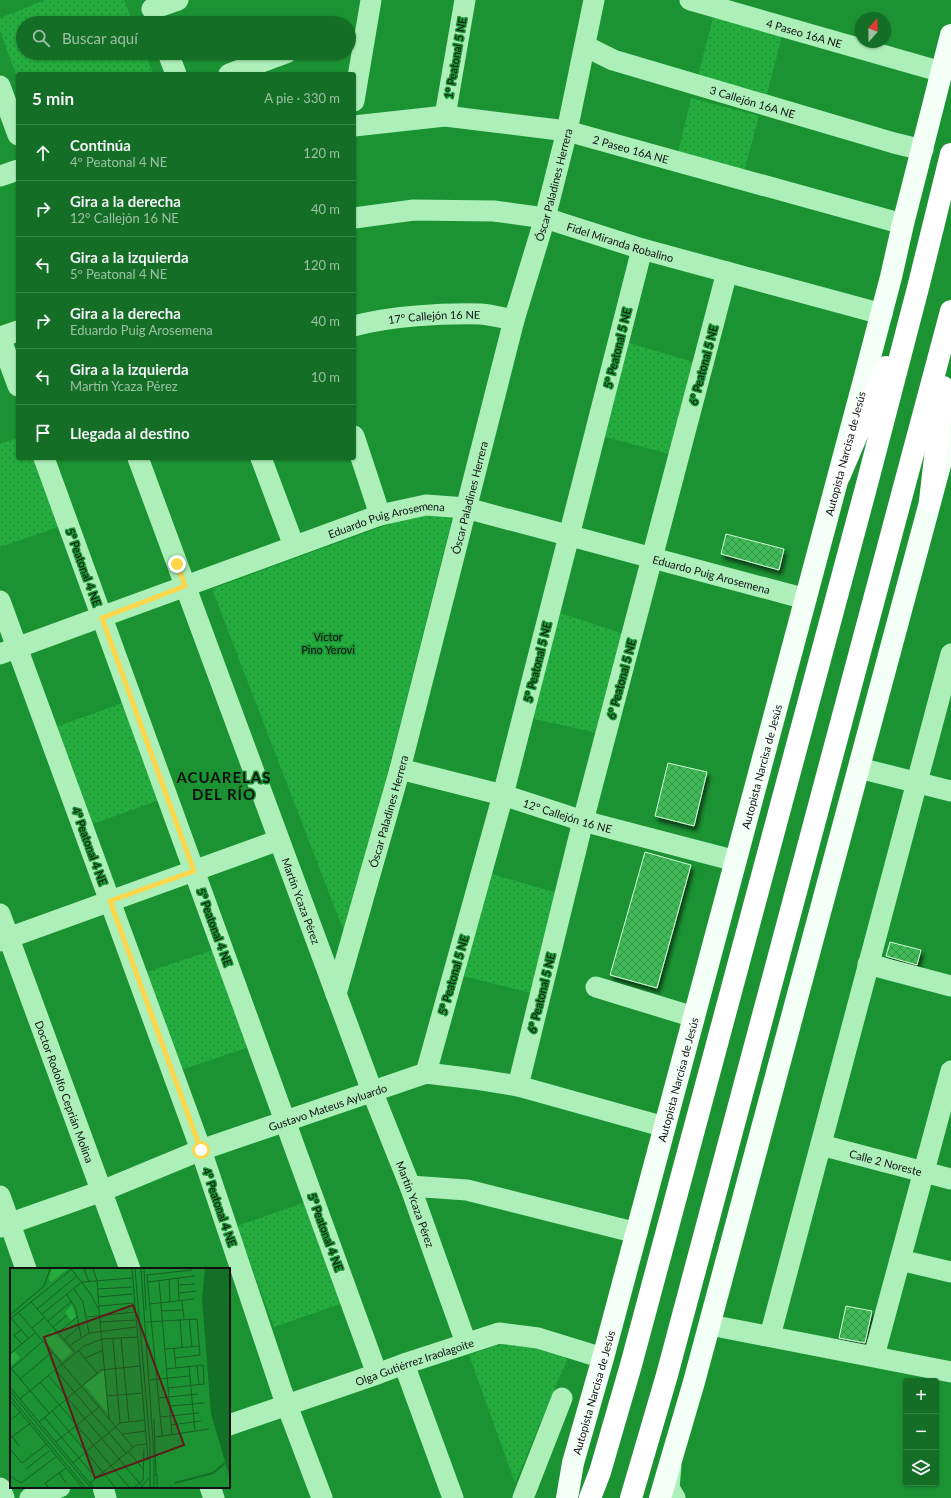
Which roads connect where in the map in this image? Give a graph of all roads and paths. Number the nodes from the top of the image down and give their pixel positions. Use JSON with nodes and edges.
{"nodes":[{"id":1,"x":178,"y":0,"type":"edge"},
{"id":2,"x":371,"y":0,"type":"edge"},
{"id":3,"x":466,"y":0,"type":"edge"},
{"id":4,"x":594,"y":0,"type":"edge"},
{"id":5,"x":690,"y":0,"type":"edge"},
{"id":6,"x":152,"y":11,"type":"edge"},
{"id":7,"x":358,"y":26,"type":"edge"},
{"id":8,"x":951,"y":35,"type":"edge"},
{"id":9,"x":585,"y":46,"type":"junction"},
{"id":10,"x":171,"y":60,"type":"edge"},
{"id":11,"x":267,"y":60,"type":"edge"},
{"id":12,"x":175,"y":72,"type":"edge"},
{"id":13,"x":234,"y":72,"type":"edge"},
{"id":14,"x":356,"y":72,"type":"edge"},
{"id":15,"x":942,"y":72,"type":"junction"},
{"id":16,"x":0,"y":86,"type":"edge"},
{"id":17,"x":445,"y":116,"type":"junction"},
{"id":18,"x":356,"y":126,"type":"edge"},
{"id":19,"x":16,"y":130,"type":"edge"},
{"id":20,"x":567,"y":131,"type":"junction"},
{"id":21,"x":923,"y":150,"type":"junction"},
{"id":22,"x":951,"y":154,"type":"edge"},
{"id":23,"x":16,"y":171,"type":"edge"},
{"id":24,"x":0,"y":176,"type":"edge"},
{"id":25,"x":356,"y":218,"type":"edge"},
{"id":26,"x":545,"y":218,"type":"junction"},
{"id":27,"x":903,"y":224,"type":"junction"},
{"id":28,"x":642,"y":249,"type":"junction"},
{"id":29,"x":727,"y":272,"type":"junction"},
{"id":30,"x":915,"y":300,"type":"junction"},
{"id":31,"x":951,"y":311,"type":"edge"},
{"id":32,"x":882,"y":314,"type":"junction"},
{"id":33,"x":514,"y":320,"type":"junction"},
{"id":34,"x":356,"y":325,"type":"edge"},
{"id":35,"x":16,"y":332,"type":"edge"},
{"id":36,"x":0,"y":337,"type":"edge"},
{"id":37,"x":16,"y":381,"type":"edge"},
{"id":38,"x":951,"y":424,"type":"edge"},
{"id":39,"x":356,"y":442,"type":"edge"},
{"id":40,"x":45,"y":460,"type":"edge"},
{"id":41,"x":139,"y":460,"type":"edge"},
{"id":42,"x":262,"y":460,"type":"edge"},
{"id":43,"x":839,"y":477,"type":"junction"},
{"id":44,"x":930,"y":501,"type":"junction"},
{"id":45,"x":466,"y":508,"type":"junction"},
{"id":46,"x":380,"y":515,"type":"junction"},
{"id":47,"x":569,"y":535,"type":"junction"},
{"id":48,"x":294,"y":546,"type":"junction"},
{"id":49,"x":652,"y":559,"type":"junction"},
{"id":50,"x":185,"y":586,"type":"junction"},
{"id":51,"x":806,"y":599,"type":"junction"},
{"id":52,"x":0,"y":601,"type":"edge"},
{"id":53,"x":102,"y":618,"type":"junction"},
{"id":54,"x":9,"y":651,"type":"edge"},
{"id":55,"x":951,"y":654,"type":"edge"},
{"id":56,"x":859,"y":768,"type":"junction"},
{"id":57,"x":400,"y":769,"type":"junction"},
{"id":58,"x":917,"y":782,"type":"junction"},
{"id":59,"x":951,"y":791,"type":"edge"},
{"id":60,"x":503,"y":796,"type":"junction"},
{"id":61,"x":583,"y":821,"type":"junction"},
{"id":62,"x":280,"y":840,"type":"junction"},
{"id":63,"x":736,"y":861,"type":"junction"},
{"id":64,"x":194,"y":871,"type":"junction"},
{"id":65,"x":110,"y":901,"type":"junction"},
{"id":66,"x":0,"y":914,"type":"edge"},
{"id":67,"x":4,"y":939,"type":"edge"},
{"id":68,"x":868,"y":964,"type":"junction"},
{"id":69,"x":951,"y":986,"type":"edge"},
{"id":70,"x":596,"y":987,"type":"dead end"},
{"id":71,"x":336,"y":994,"type":"junction"},
{"id":72,"x":694,"y":1018,"type":"junction"},
{"id":73,"x":426,"y":1073,"type":"junction"},
{"id":74,"x":950,"y":1078,"type":"edge"},
{"id":75,"x":518,"y":1086,"type":"junction"},
{"id":76,"x":372,"y":1091,"type":"junction"},
{"id":77,"x":285,"y":1120,"type":"junction"},
{"id":78,"x":665,"y":1127,"type":"junction"},
{"id":79,"x":821,"y":1145,"type":"junction"},
{"id":80,"x":201,"y":1150,"type":"junction"},
{"id":81,"x":924,"y":1172,"type":"junction"},
{"id":82,"x":951,"y":1179,"type":"edge"},
{"id":83,"x":410,"y":1186,"type":"junction"},
{"id":84,"x":102,"y":1191,"type":"junction"},
{"id":85,"x":0,"y":1196,"type":"edge"},
{"id":86,"x":5,"y":1225,"type":"edge"},
{"id":87,"x":637,"y":1233,"type":"junction"},
{"id":88,"x":900,"y":1260,"type":"junction"},
{"id":89,"x":26,"y":1268,"type":"edge"},
{"id":90,"x":130,"y":1268,"type":"edge"},
{"id":91,"x":951,"y":1272,"type":"edge"},
{"id":92,"x":710,"y":1325,"type":"junction"},
{"id":93,"x":770,"y":1336,"type":"junction"},
{"id":94,"x":466,"y":1343,"type":"junction"},
{"id":95,"x":874,"y":1356,"type":"junction"},
{"id":96,"x":603,"y":1358,"type":"junction"},
{"id":97,"x":404,"y":1364,"type":"junction"},
{"id":98,"x":951,"y":1372,"type":"edge"},
{"id":99,"x":377,"y":1374,"type":"junction"},
{"id":100,"x":562,"y":1398,"type":"dead end"},
{"id":101,"x":287,"y":1405,"type":"junction"},
{"id":102,"x":230,"y":1425,"type":"edge"},
{"id":103,"x":672,"y":1460,"type":"junction"},
{"id":104,"x":0,"y":1488,"type":"edge"},
{"id":105,"x":57,"y":1488,"type":"edge"},
{"id":106,"x":103,"y":1488,"type":"edge"},
{"id":107,"x":210,"y":1488,"type":"edge"},
{"id":108,"x":4,"y":1498,"type":"edge"},
{"id":109,"x":30,"y":1498,"type":"edge"},
{"id":110,"x":106,"y":1498,"type":"edge"},
{"id":111,"x":214,"y":1498,"type":"edge"},
{"id":112,"x":322,"y":1498,"type":"edge"},
{"id":113,"x":453,"y":1498,"type":"edge"},
{"id":114,"x":523,"y":1498,"type":"edge"},
{"id":115,"x":567,"y":1498,"type":"edge"},
{"id":116,"x":590,"y":1498,"type":"edge"},
{"id":117,"x":631,"y":1498,"type":"edge"},
{"id":118,"x":660,"y":1498,"type":"edge"},
{"id":119,"x":675,"y":1498,"type":"edge"}],
"edges":[{"from":1,"to":6,"type":"street"},
{"from":2,"to":7,"type":"street"},
{"from":3,"to":17,"type":"street","name":"1º Peatonal 5 NE"},
{"from":4,"to":9,"type":"street","name":"Óscar Paladines Herrera"},
{"from":5,"to":15,"type":"street","name":"4 Paseo 16A NE"},
{"from":7,"to":14,"type":"street"},
{"from":8,"to":15,"type":"main road","name":"Autopista Narcisa de Jesús"},
{"from":9,"to":20,"type":"street","name":"Óscar Paladines Herrera"},
{"from":9,"to":21,"type":"street","name":"3 Callejón 16A NE"},
{"from":10,"to":12,"type":"street"},
{"from":11,"to":13,"type":"street"},
{"from":15,"to":21,"type":"main road","name":"Autopista Narcisa de Jesús"},
{"from":16,"to":19,"type":"street"},
{"from":17,"to":18,"type":"street","name":"2 Paseo 16A NE"},
{"from":17,"to":20,"type":"street","name":"2 Paseo 16A NE"},
{"from":20,"to":26,"type":"street","name":"Óscar Paladines Herrera"},
{"from":20,"to":27,"type":"street","name":"2 Paseo 16A NE"},
{"from":21,"to":27,"type":"main road","name":"Autopista Narcisa de Jesús"},
{"from":22,"to":30,"type":"highway"},
{"from":23,"to":24,"type":"street"},
{"from":25,"to":26,"type":"street","name":"Fidel Miranda Robalino"},
{"from":26,"to":28,"type":"street","name":"Fidel Miranda Robalino"},
{"from":26,"to":33,"type":"street","name":"Óscar Paladines Herrera"},
{"from":27,"to":32,"type":"main road","name":"Autopista Narcisa de Jesús"},
{"from":28,"to":29,"type":"street","name":"Fidel Miranda Robalino"},
{"from":28,"to":47,"type":"street","name":"5º Peatonal 5 NE"},
{"from":29,"to":32,"type":"street","name":"Fidel Miranda Robalino"},
{"from":29,"to":49,"type":"street","name":"6º Peatonal 5 NE"},
{"from":30,"to":43,"type":"highway"},
{"from":30,"to":116,"type":"highway"},
{"from":31,"to":44,"type":"highway"},
{"from":31,"to":117,"type":"highway"},
{"from":32,"to":43,"type":"main road","name":"Autopista Narcisa de Jesús"},
{"from":33,"to":34,"type":"street","name":"17° Callejón 16 NE"},
{"from":33,"to":45,"type":"street","name":"Óscar Paladines Herrera"},
{"from":35,"to":36,"type":"street"},
{"from":36,"to":37,"type":"street"},
{"from":38,"to":44,"type":"main road"},
{"from":39,"to":46,"type":"street"},
{"from":40,"to":53,"type":"street","name":"5º Peatonal 4 NE"},
{"from":41,"to":50,"type":"street","name":"Martín Ycaza Pérez"},
{"from":42,"to":48,"type":"street"},
{"from":43,"to":51,"type":"main road","name":"Autopista Narcisa de Jesús"},
{"from":44,"to":56,"type":"main road"},
{"from":45,"to":46,"type":"street","name":"Eduardo Puig Arosemena"},
{"from":45,"to":47,"type":"street","name":"Eduardo Puig Arosemena"},
{"from":45,"to":57,"type":"street","name":"Óscar Paladines Herrera"},
{"from":46,"to":48,"type":"street","name":"Eduardo Puig Arosemena"},
{"from":47,"to":49,"type":"street","name":"Eduardo Puig Arosemena"},
{"from":47,"to":60,"type":"street","name":"5º Peatonal 5 NE"},
{"from":48,"to":50,"type":"street","name":"Eduardo Puig Arosemena"},
{"from":49,"to":51,"type":"street","name":"Eduardo Puig Arosemena"},
{"from":49,"to":61,"type":"street","name":"6º Peatonal 5 NE"},
{"from":50,"to":53,"type":"street","name":"Eduardo Puig Arosemena"},
{"from":50,"to":62,"type":"street","name":"Martín Ycaza Pérez"},
{"from":51,"to":63,"type":"main road","name":"Autopista Narcisa de Jesús"},
{"from":52,"to":54,"type":"street","name":"4º Peatonal 4 NE"},
{"from":53,"to":54,"type":"street","name":"Eduardo Puig Arosemena"},
{"from":53,"to":64,"type":"street","name":"5º Peatonal 4 NE"},
{"from":54,"to":65,"type":"street","name":"4º Peatonal 4 NE"},
{"from":55,"to":58,"type":"street"},
{"from":56,"to":58,"type":"street"},
{"from":56,"to":92,"type":"main road"},
{"from":57,"to":60,"type":"street","name":"12° Callejón 16 NE"},
{"from":57,"to":71,"type":"street","name":"Óscar Paladines Herrera"},
{"from":58,"to":59,"type":"street"},
{"from":58,"to":68,"type":"street"},
{"from":60,"to":61,"type":"street","name":"12° Callejón 16 NE"},
{"from":60,"to":73,"type":"street","name":"5º Peatonal 5 NE"},
{"from":61,"to":63,"type":"street","name":"12° Callejón 16 NE"},
{"from":61,"to":75,"type":"street","name":"6º Peatonal 5 NE"},
{"from":62,"to":64,"type":"street"},
{"from":62,"to":71,"type":"street","name":"Martín Ycaza Pérez"},
{"from":63,"to":72,"type":"main road","name":"Autopista Narcisa de Jesús"},
{"from":64,"to":65,"type":"street"},
{"from":64,"to":77,"type":"street","name":"5º Peatonal 4 NE"},
{"from":65,"to":67,"type":"street"},
{"from":65,"to":80,"type":"street","name":"4º Peatonal 4 NE"},
{"from":66,"to":67,"type":"street","name":"Doctor Rodolfo Ceprián Molina"},
{"from":67,"to":84,"type":"street","name":"Doctor Rodolfo Ceprián Molina"},
{"from":68,"to":69,"type":"street"},
{"from":68,"to":79,"type":"street"},
{"from":70,"to":72,"type":"street"},
{"from":71,"to":76,"type":"street","name":"Martín Ycaza Pérez"},
{"from":72,"to":78,"type":"main road","name":"Autopista Narcisa de Jesús"},
{"from":73,"to":75,"type":"street","name":"Gustavo Mateus Ayluardo"},
{"from":73,"to":76,"type":"street","name":"Gustavo Mateus Ayluardo"},
{"from":74,"to":81,"type":"street"},
{"from":75,"to":78,"type":"street","name":"Gustavo Mateus Ayluardo"},
{"from":76,"to":77,"type":"street","name":"Gustavo Mateus Ayluardo"},
{"from":76,"to":83,"type":"street","name":"Martín Ycaza Pérez"},
{"from":77,"to":80,"type":"street","name":"Gustavo Mateus Ayluardo"},
{"from":77,"to":99,"type":"street","name":"5º Peatonal 4 NE"},
{"from":78,"to":87,"type":"main road","name":"Autopista Narcisa de Jesús"},
{"from":79,"to":81,"type":"street","name":"Calle 2 Noreste"},
{"from":79,"to":93,"type":"street"},
{"from":80,"to":84,"type":"street","name":"Gustavo Mateus Ayluardo"},
{"from":80,"to":101,"type":"street","name":"4º Peatonal 4 NE"},
{"from":81,"to":82,"type":"street","name":"Calle 2 Noreste"},
{"from":81,"to":88,"type":"street"},
{"from":83,"to":87,"type":"street"},
{"from":83,"to":94,"type":"street","name":"Martín Ycaza Pérez"},
{"from":84,"to":86,"type":"street","name":"Gustavo Mateus Ayluardo"},
{"from":84,"to":90,"type":"street","name":"Doctor Rodolfo Ceprián Molina"},
{"from":85,"to":86,"type":"street"},
{"from":86,"to":89,"type":"street"},
{"from":87,"to":96,"type":"main road","name":"Autopista Narcisa de Jesús"},
{"from":88,"to":91,"type":"street"},
{"from":88,"to":95,"type":"street"},
{"from":92,"to":93,"type":"street"},
{"from":92,"to":103,"type":"main road"},
{"from":93,"to":95,"type":"street"},
{"from":94,"to":96,"type":"street","name":"Olga Gutiérrez Iraolagoite"},
{"from":94,"to":97,"type":"street","name":"Olga Gutiérrez Iraolagoite"},
{"from":95,"to":98,"type":"street"},
{"from":96,"to":115,"type":"main road","name":"Autopista Narcisa de Jesús"},
{"from":97,"to":99,"type":"street","name":"Olga Gutiérrez Iraolagoite"},
{"from":97,"to":113,"type":"street"},
{"from":99,"to":101,"type":"street","name":"Olga Gutiérrez Iraolagoite"},
{"from":100,"to":114,"type":"street"},
{"from":101,"to":102,"type":"street","name":"Olga Gutiérrez Iraolagoite"},
{"from":101,"to":112,"type":"street","name":"4º Peatonal 4 NE"},
{"from":103,"to":118,"type":"main road"},
{"from":103,"to":119,"type":"street"},
{"from":104,"to":108,"type":"street"},
{"from":105,"to":109,"type":"street"},
{"from":106,"to":110,"type":"street"},
{"from":107,"to":111,"type":"street"}]}
